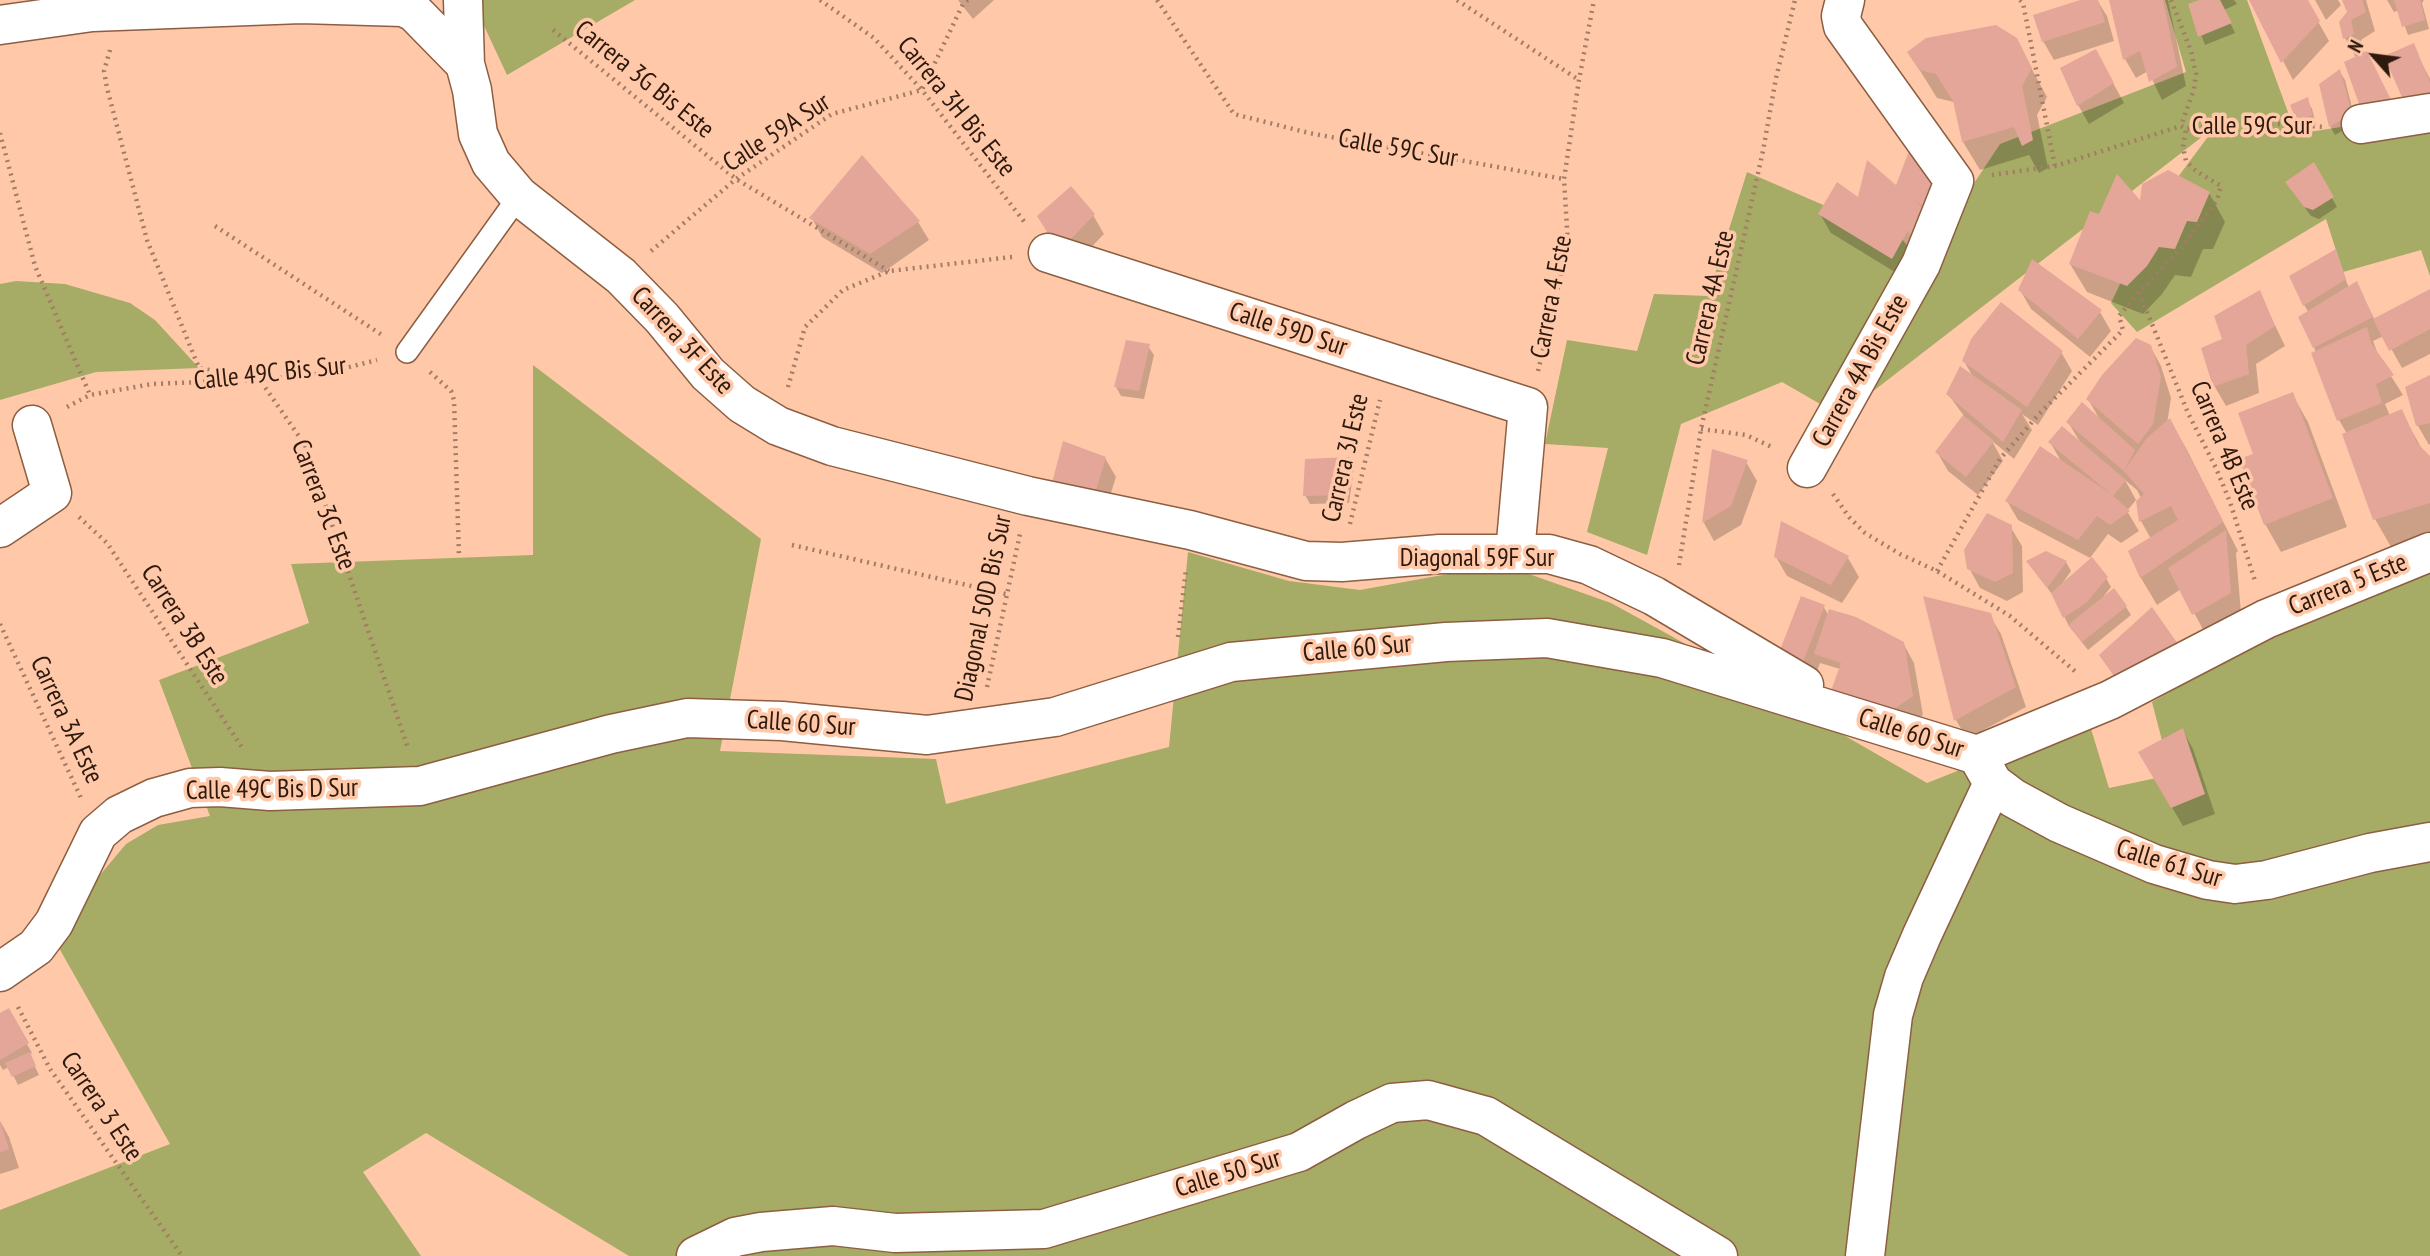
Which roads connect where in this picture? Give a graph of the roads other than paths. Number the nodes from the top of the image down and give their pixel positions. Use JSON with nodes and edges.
{"nodes":[{"id":1,"x":463,"y":0,"type":"edge"},
{"id":2,"x":301,"y":2,"type":"edge"},
{"id":3,"x":129,"y":6,"type":"edge"},
{"id":4,"x":1843,"y":8,"type":"edge"},
{"id":5,"x":0,"y":26,"type":"edge"},
{"id":6,"x":465,"y":64,"type":"junction"},
{"id":7,"x":2430,"y":113,"type":"edge"},
{"id":8,"x":2361,"y":124,"type":"road end"},
{"id":9,"x":519,"y":196,"type":"junction"},
{"id":10,"x":1048,"y":253,"type":"road end"},
{"id":11,"x":407,"y":352,"type":"road end"},
{"id":12,"x":32,"y":425,"type":"road end"},
{"id":13,"x":1807,"y":468,"type":"road end"},
{"id":14,"x":0,"y":528,"type":"edge"},
{"id":15,"x":1190,"y":530,"type":"joint"},
{"id":16,"x":2430,"y":552,"type":"edge"},
{"id":17,"x":1515,"y":553,"type":"junction"},
{"id":18,"x":2266,"y":619,"type":"joint"},
{"id":19,"x":1853,"y":716,"type":"junction"},
{"id":20,"x":1985,"y":769,"type":"junction"},
{"id":21,"x":420,"y":786,"type":"joint"},
{"id":22,"x":2430,"y":842,"type":"edge"},
{"id":23,"x":0,"y":972,"type":"edge"},
{"id":24,"x":696,"y":1256,"type":"edge"},
{"id":25,"x":1718,"y":1256,"type":"edge"},
{"id":26,"x":1865,"y":1256,"type":"edge"}],
"edges":[{"from":1,"to":6,"type":"street","name":"Carrera 3F Este"},
{"from":2,"to":3,"type":"street"},
{"from":2,"to":6,"type":"street"},
{"from":3,"to":5,"type":"street"},
{"from":4,"to":13,"type":"street","name":"Carrera 4A Bis Este"},
{"from":6,"to":9,"type":"street","name":"Carrera 3F Este"},
{"from":7,"to":8,"type":"street"},
{"from":9,"to":11,"type":"lane"},
{"from":9,"to":15,"type":"street","name":"Carrera 3F Este"},
{"from":10,"to":17,"type":"street","name":"Calle 59D Sur"},
{"from":12,"to":14,"type":"street"},
{"from":15,"to":17,"type":"street","name":"Diagonal 59F Sur"},
{"from":16,"to":18,"type":"street","name":"Carrera 5 Este"},
{"from":17,"to":19,"type":"street","name":"Diagonal 59F Sur"},
{"from":18,"to":20,"type":"street","name":"Calle 60 Sur"},
{"from":19,"to":20,"type":"street","name":"Calle 60 Sur"},
{"from":19,"to":21,"type":"street","name":"Calle 60 Sur"},
{"from":20,"to":22,"type":"street","name":"Calle 61 Sur"},
{"from":20,"to":26,"type":"street"},
{"from":21,"to":23,"type":"street","name":"Calle 49C Bis D Sur"},
{"from":24,"to":25,"type":"street","name":"Calle 50 Sur"}]}
